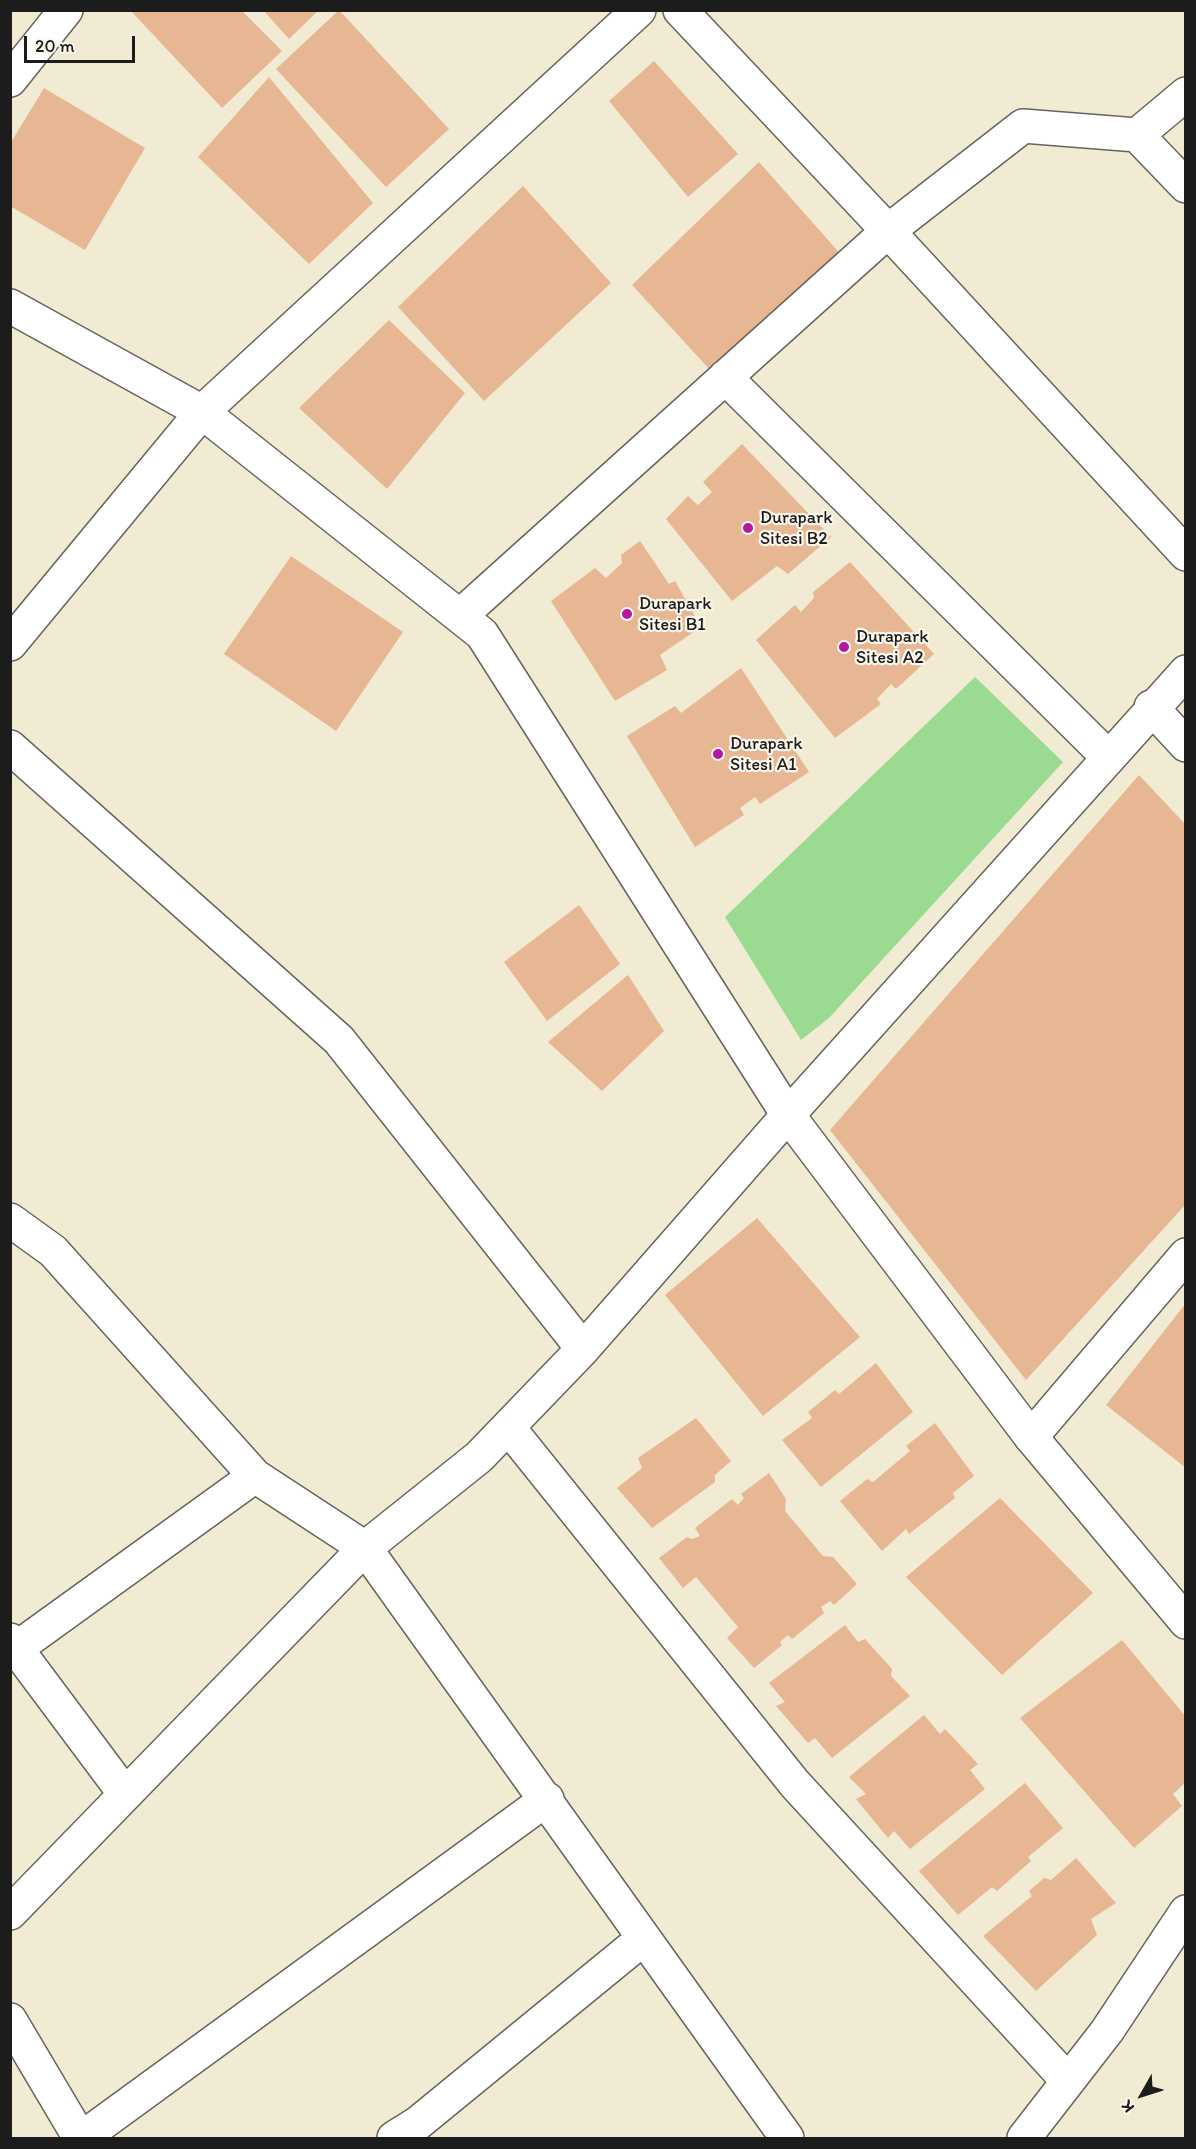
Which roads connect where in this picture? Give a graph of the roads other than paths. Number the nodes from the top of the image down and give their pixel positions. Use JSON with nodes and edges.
{"nodes":[{"id":1,"x":66,"y":10,"type":"edge"},
{"id":2,"x":639,"y":10,"type":"edge"},
{"id":3,"x":680,"y":10,"type":"edge"},
{"id":4,"x":10,"y":80,"type":"edge"},
{"id":5,"x":1185,"y":94,"type":"edge"},
{"id":6,"x":1137,"y":135,"type":"junction"},
{"id":7,"x":1185,"y":186,"type":"edge"},
{"id":8,"x":888,"y":231,"type":"junction"},
{"id":9,"x":10,"y":306,"type":"edge"},
{"id":10,"x":725,"y":377,"type":"junction"},
{"id":11,"x":202,"y":412,"type":"junction"},
{"id":12,"x":1185,"y":555,"type":"edge"},
{"id":13,"x":460,"y":616,"type":"junction"},
{"id":14,"x":10,"y":644,"type":"edge"},
{"id":15,"x":1185,"y":672,"type":"edge"},
{"id":16,"x":1151,"y":707,"type":"junction"},
{"id":17,"x":1185,"y":745,"type":"edge"},
{"id":18,"x":10,"y":747,"type":"edge"},
{"id":19,"x":1107,"y":756,"type":"junction"},
{"id":20,"x":788,"y":1115,"type":"junction"},
{"id":21,"x":10,"y":1220,"type":"edge"},
{"id":22,"x":1185,"y":1255,"type":"edge"},
{"id":23,"x":583,"y":1349,"type":"junction"},
{"id":24,"x":508,"y":1427,"type":"junction"},
{"id":25,"x":1030,"y":1437,"type":"junction"},
{"id":26,"x":255,"y":1476,"type":"junction"},
{"id":27,"x":365,"y":1548,"type":"junction"},
{"id":28,"x":1185,"y":1622,"type":"edge"},
{"id":29,"x":13,"y":1647,"type":"edge"},
{"id":30,"x":125,"y":1794,"type":"junction"},
{"id":31,"x":547,"y":1799,"type":"junction"},
{"id":32,"x":1185,"y":1912,"type":"edge"},
{"id":33,"x":10,"y":1913,"type":"edge"},
{"id":34,"x":644,"y":1938,"type":"junction"},
{"id":35,"x":10,"y":2020,"type":"edge"},
{"id":36,"x":1068,"y":2081,"type":"junction"},
{"id":37,"x":412,"y":2133,"type":"edge"},
{"id":38,"x":81,"y":2139,"type":"edge"},
{"id":39,"x":787,"y":2139,"type":"edge"},
{"id":40,"x":1024,"y":2139,"type":"edge"}],
"edges":[{"from":1,"to":4,"type":"street"},
{"from":2,"to":11,"type":"street"},
{"from":3,"to":8,"type":"street"},
{"from":5,"to":6,"type":"street"},
{"from":6,"to":7,"type":"street"},
{"from":6,"to":8,"type":"street"},
{"from":8,"to":10,"type":"street"},
{"from":8,"to":12,"type":"street"},
{"from":9,"to":11,"type":"street"},
{"from":10,"to":13,"type":"street"},
{"from":10,"to":19,"type":"street"},
{"from":11,"to":13,"type":"street"},
{"from":11,"to":14,"type":"street"},
{"from":13,"to":20,"type":"street"},
{"from":15,"to":16,"type":"street"},
{"from":16,"to":17,"type":"street"},
{"from":16,"to":19,"type":"street"},
{"from":18,"to":23,"type":"street"},
{"from":19,"to":20,"type":"street"},
{"from":20,"to":23,"type":"street"},
{"from":20,"to":25,"type":"street"},
{"from":21,"to":26,"type":"street"},
{"from":22,"to":25,"type":"street"},
{"from":23,"to":24,"type":"street"},
{"from":24,"to":27,"type":"street"},
{"from":24,"to":36,"type":"street"},
{"from":25,"to":28,"type":"street"},
{"from":26,"to":27,"type":"street"},
{"from":26,"to":29,"type":"street"},
{"from":27,"to":30,"type":"street"},
{"from":27,"to":31,"type":"street"},
{"from":29,"to":30,"type":"street"},
{"from":30,"to":33,"type":"street"},
{"from":31,"to":34,"type":"street"},
{"from":31,"to":38,"type":"street"},
{"from":32,"to":36,"type":"street"},
{"from":34,"to":37,"type":"street"},
{"from":34,"to":39,"type":"street"},
{"from":35,"to":38,"type":"street"},
{"from":36,"to":40,"type":"street"}]}
